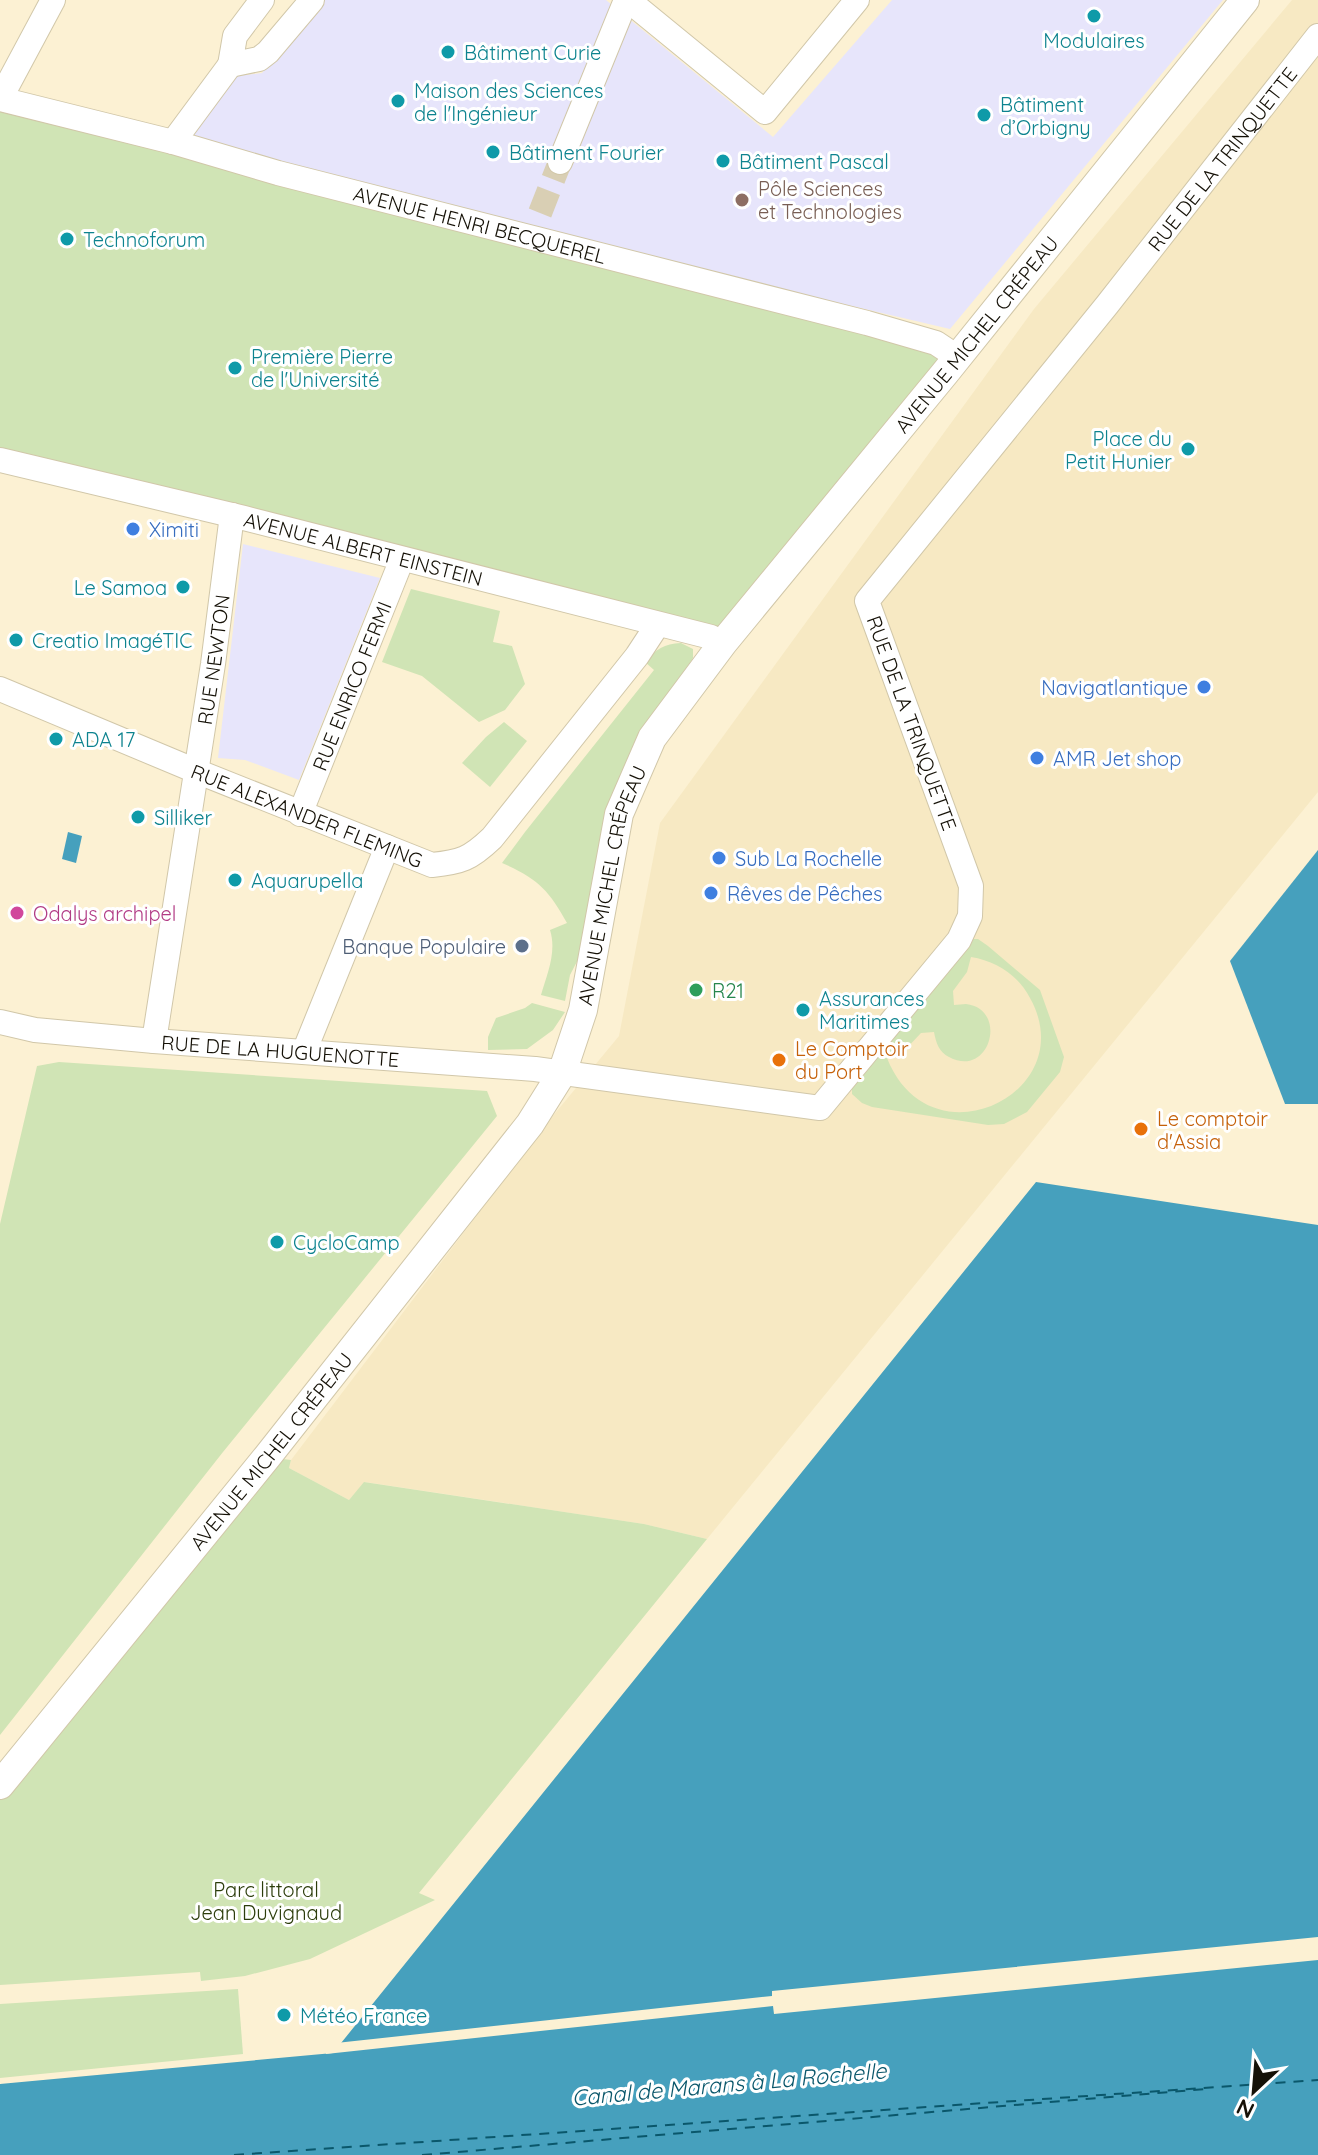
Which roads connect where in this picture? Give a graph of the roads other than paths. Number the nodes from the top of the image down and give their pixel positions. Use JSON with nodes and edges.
{"nodes":[{"id":1,"x":53,"y":0,"type":"edge"},
{"id":2,"x":262,"y":0,"type":"edge"},
{"id":3,"x":312,"y":0,"type":"edge"},
{"id":4,"x":627,"y":0,"type":"edge"},
{"id":5,"x":857,"y":0,"type":"edge"},
{"id":6,"x":1245,"y":0,"type":"edge"},
{"id":7,"x":1318,"y":36,"type":"edge"},
{"id":8,"x":230,"y":65,"type":"junction"},
{"id":9,"x":0,"y":99,"type":"edge"},
{"id":10,"x":173,"y":142,"type":"junction"},
{"id":11,"x":560,"y":162,"type":"tunnel mouth"},
{"id":12,"x":957,"y":357,"type":"junction"},
{"id":13,"x":0,"y":460,"type":"edge"},
{"id":14,"x":232,"y":515,"type":"junction"},
{"id":15,"x":402,"y":559,"type":"junction"},
{"id":16,"x":658,"y":624,"type":"junction"},
{"id":17,"x":723,"y":643,"type":"junction"},
{"id":18,"x":0,"y":689,"type":"edge"},
{"id":19,"x":196,"y":771,"type":"junction"},
{"id":20,"x":300,"y":814,"type":"junction"},
{"id":21,"x":387,"y":847,"type":"junction"},
{"id":22,"x":0,"y":1022,"type":"edge"},
{"id":23,"x":154,"y":1041,"type":"junction"},
{"id":24,"x":304,"y":1052,"type":"junction"},
{"id":25,"x":562,"y":1073,"type":"junction"},
{"id":26,"x":0,"y":1785,"type":"edge"}],
"edges":[{"from":1,"to":9,"type":"street"},
{"from":2,"to":8,"type":"street"},
{"from":3,"to":8,"type":"street"},
{"from":4,"to":5,"type":"street"},
{"from":4,"to":11,"type":"street"},
{"from":6,"to":12,"type":"street","name":"AVENUE MICHEL CRÉPEAU"},
{"from":7,"to":25,"type":"street","name":"RUE DE LA TRINQUETTE"},
{"from":8,"to":10,"type":"street"},
{"from":9,"to":10,"type":"street","name":"AVENUE HENRI BECQUEREL"},
{"from":10,"to":12,"type":"street","name":"AVENUE HENRI BECQUEREL"},
{"from":12,"to":17,"type":"street","name":"AVENUE MICHEL CRÉPEAU"},
{"from":13,"to":14,"type":"street","name":"AVENUE ALBERT EINSTEIN"},
{"from":14,"to":15,"type":"street","name":"AVENUE ALBERT EINSTEIN"},
{"from":14,"to":19,"type":"street","name":"RUE NEWTON"},
{"from":15,"to":16,"type":"street","name":"AVENUE ALBERT EINSTEIN"},
{"from":15,"to":20,"type":"street","name":"RUE ENRICO FERMI"},
{"from":16,"to":17,"type":"street","name":"AVENUE ALBERT EINSTEIN"},
{"from":16,"to":21,"type":"street","name":"RUE ALEXANDER FLEMING"},
{"from":17,"to":25,"type":"street","name":"AVENUE MICHEL CRÉPEAU"},
{"from":18,"to":19,"type":"street","name":"RUE ALEXANDER FLEMING"},
{"from":19,"to":20,"type":"street","name":"RUE ALEXANDER FLEMING"},
{"from":19,"to":23,"type":"street","name":"RUE NEWTON"},
{"from":20,"to":21,"type":"street","name":"RUE ALEXANDER FLEMING"},
{"from":21,"to":24,"type":"street"},
{"from":22,"to":23,"type":"street","name":"RUE DE LA HUGUENOTTE"},
{"from":23,"to":24,"type":"street","name":"RUE DE LA HUGUENOTTE"},
{"from":24,"to":25,"type":"street","name":"RUE DE LA HUGUENOTTE"},
{"from":25,"to":26,"type":"street","name":"AVENUE MICHEL CRÉPEAU"}]}
